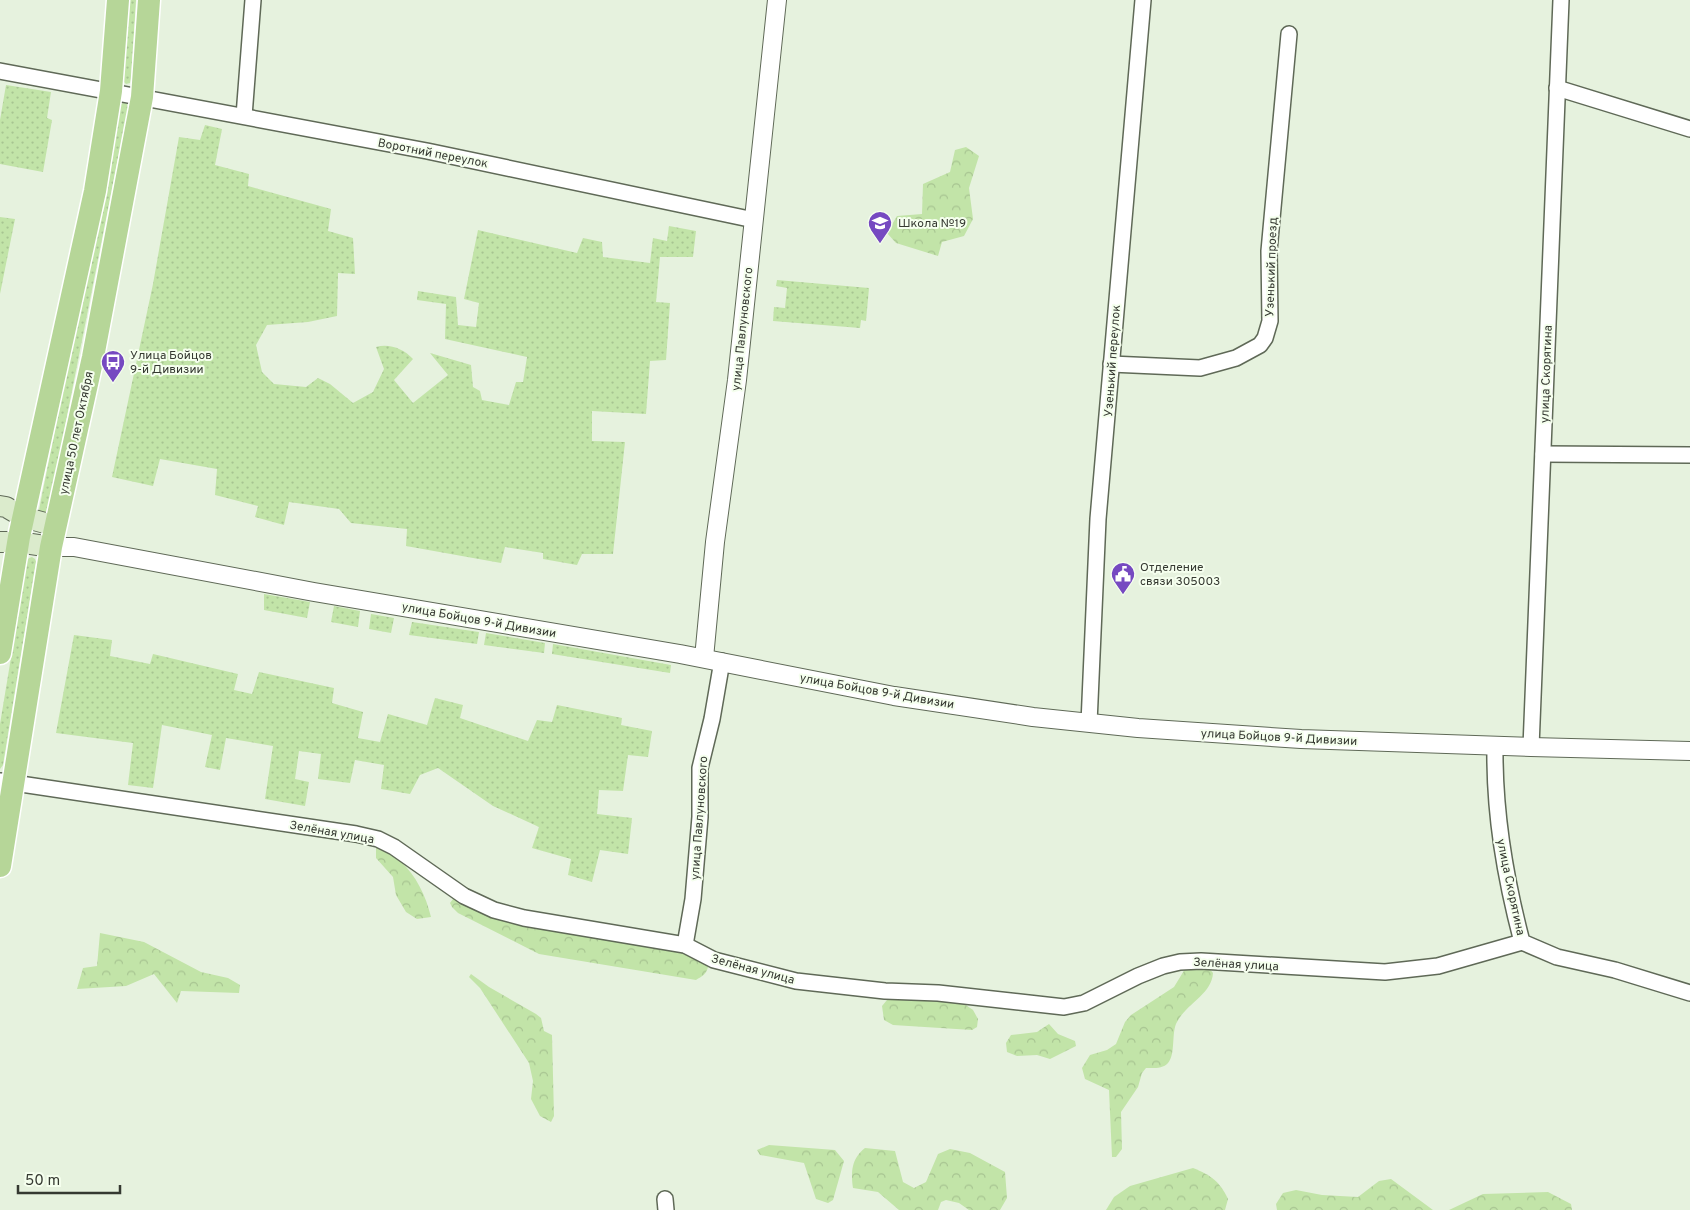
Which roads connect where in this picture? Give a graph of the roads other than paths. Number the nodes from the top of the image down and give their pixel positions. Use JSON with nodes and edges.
{"nodes":[{"id":1,"x":118,"y":0,"type":"edge"},
{"id":2,"x":150,"y":0,"type":"edge"},
{"id":3,"x":253,"y":0,"type":"edge"},
{"id":4,"x":777,"y":0,"type":"edge"},
{"id":5,"x":1143,"y":0,"type":"edge"},
{"id":6,"x":1561,"y":0,"type":"edge"},
{"id":7,"x":1289,"y":34,"type":"dead end"},
{"id":8,"x":0,"y":71,"type":"edge"},
{"id":9,"x":1558,"y":88,"type":"junction"},
{"id":10,"x":111,"y":91,"type":"junction"},
{"id":11,"x":142,"y":97,"type":"junction"},
{"id":12,"x":244,"y":116,"type":"junction"},
{"id":13,"x":1690,"y":129,"type":"edge"},
{"id":14,"x":754,"y":220,"type":"junction"},
{"id":15,"x":1111,"y":364,"type":"junction"},
{"id":16,"x":1543,"y":454,"type":"junction"},
{"id":17,"x":1690,"y":455,"type":"edge"},
{"id":18,"x":0,"y":506,"type":"edge"},
{"id":19,"x":23,"y":517,"type":"junction"},
{"id":20,"x":56,"y":526,"type":"junction"},
{"id":21,"x":9,"y":542,"type":"edge"},
{"id":22,"x":51,"y":547,"type":"junction"},
{"id":23,"x":74,"y":547,"type":"junction"},
{"id":24,"x":0,"y":653,"type":"edge"},
{"id":25,"x":704,"y":658,"type":"junction"},
{"id":26,"x":722,"y":661,"type":"junction"},
{"id":27,"x":1090,"y":723,"type":"junction"},
{"id":28,"x":1495,"y":746,"type":"junction"},
{"id":29,"x":1531,"y":747,"type":"junction"},
{"id":30,"x":1690,"y":751,"type":"edge"},
{"id":31,"x":6,"y":782,"type":"edge"},
{"id":32,"x":0,"y":866,"type":"edge"},
{"id":33,"x":1522,"y":942,"type":"junction"},
{"id":34,"x":685,"y":945,"type":"junction"},
{"id":35,"x":1690,"y":993,"type":"edge"}],
"edges":[{"from":1,"to":10,"type":"main road"},
{"from":2,"to":11,"type":"main road","name":"улица 50 лет Октября"},
{"from":3,"to":12,"type":"street"},
{"from":4,"to":14,"type":"street","name":"улица Павлуновского"},
{"from":5,"to":15,"type":"street","name":"Узенький переулок"},
{"from":6,"to":9,"type":"street","name":"улица Скорятина"},
{"from":7,"to":15,"type":"street","name":"Узенький проезд"},
{"from":8,"to":10,"type":"street","name":"Воротний переулок"},
{"from":9,"to":13,"type":"street"},
{"from":9,"to":16,"type":"street","name":"улица Скорятина"},
{"from":10,"to":11,"type":"street","name":"Воротний переулок"},
{"from":10,"to":19,"type":"main road"},
{"from":11,"to":12,"type":"street","name":"Воротний переулок"},
{"from":11,"to":20,"type":"main road","name":"улица 50 лет Октября"},
{"from":12,"to":14,"type":"street","name":"Воротний переулок"},
{"from":14,"to":25,"type":"street","name":"улица Павлуновского"},
{"from":15,"to":27,"type":"street","name":"Узенький переулок"},
{"from":16,"to":17,"type":"street"},
{"from":16,"to":29,"type":"street","name":"улица Скорятина"},
{"from":18,"to":19,"type":"main road"},
{"from":19,"to":20,"type":"main road"},
{"from":19,"to":21,"type":"main road"},
{"from":20,"to":22,"type":"main road","name":"улица 50 лет Октября"},
{"from":20,"to":23,"type":"street"},
{"from":21,"to":22,"type":"main road","name":"улица Бойцов 9-й Дивизии"},
{"from":21,"to":24,"type":"main road"},
{"from":22,"to":23,"type":"street","name":"улица Бойцов 9-й Дивизии"},
{"from":22,"to":31,"type":"main road","name":"улица 50 лет Октября"},
{"from":23,"to":25,"type":"street","name":"улица Бойцов 9-й Дивизии"},
{"from":25,"to":26,"type":"street","name":"улица Бойцов 9-й Дивизии"},
{"from":26,"to":27,"type":"street","name":"улица Бойцов 9-й Дивизии"},
{"from":26,"to":34,"type":"street","name":"улица Павлуновского"},
{"from":27,"to":28,"type":"street","name":"улица Бойцов 9-й Дивизии"},
{"from":28,"to":29,"type":"street","name":"улица Бойцов 9-й Дивизии"},
{"from":28,"to":33,"type":"street","name":"улица Скорятина"},
{"from":29,"to":30,"type":"street","name":"улица Бойцов 9-й Дивизии"},
{"from":31,"to":32,"type":"main road","name":"улица 50 лет Октября"},
{"from":31,"to":34,"type":"street","name":"Зелёная улица"},
{"from":33,"to":34,"type":"street","name":"Зелёная улица"},
{"from":33,"to":35,"type":"street","name":"улица Скорятина"}]}
